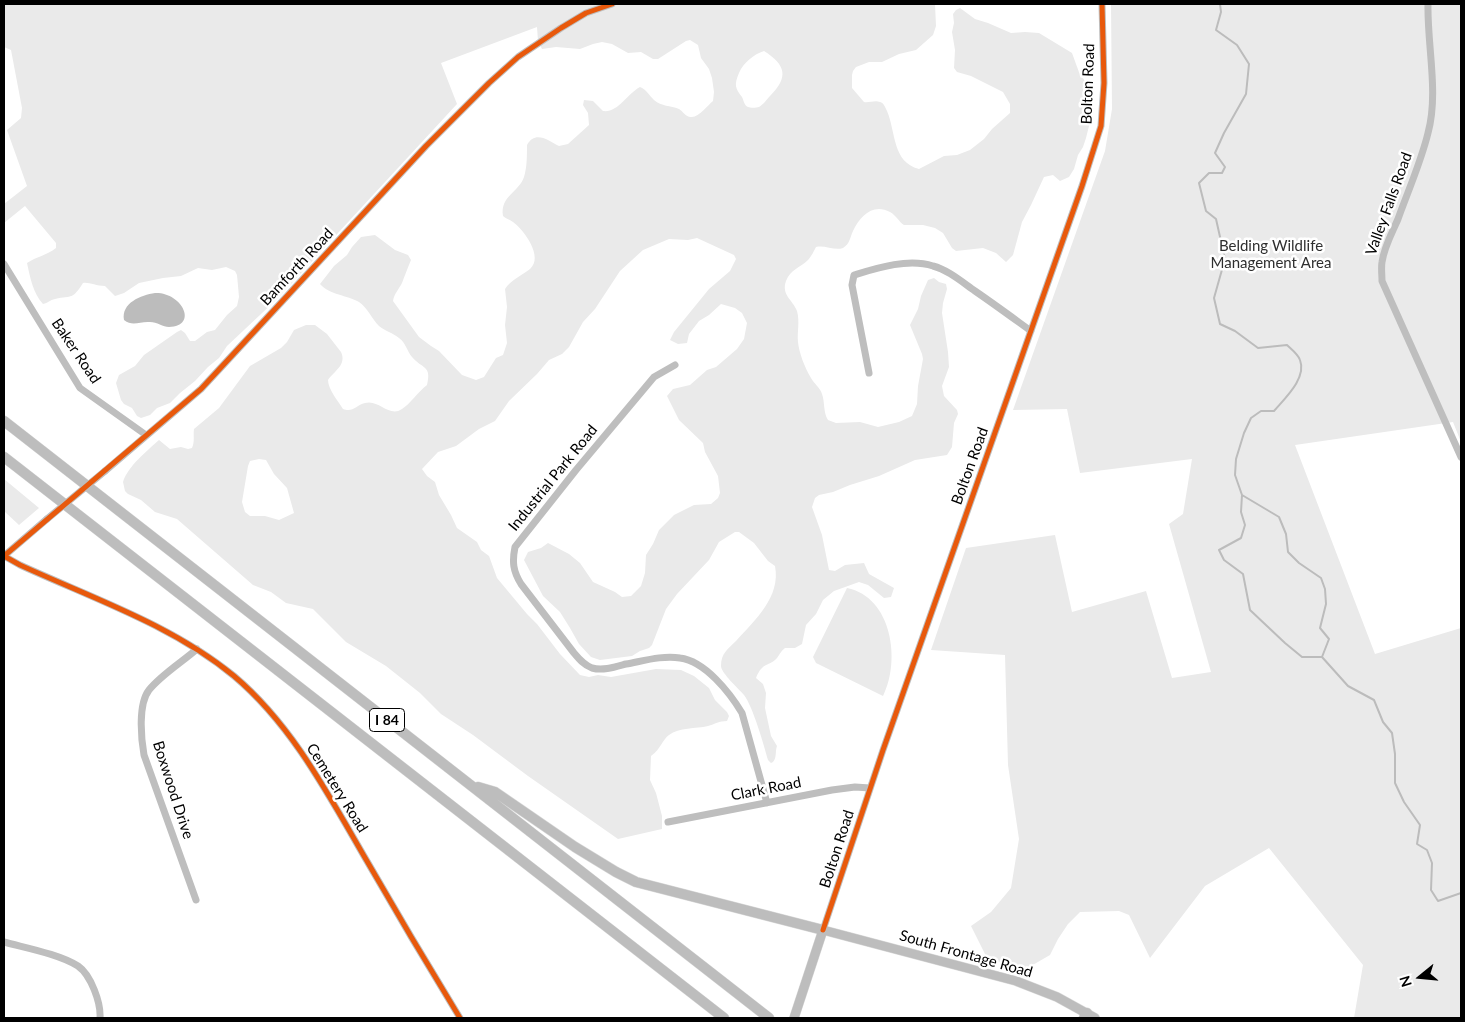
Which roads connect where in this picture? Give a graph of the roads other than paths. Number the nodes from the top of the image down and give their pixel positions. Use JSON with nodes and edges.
{"nodes":[{"id":1,"x":612,"y":4,"type":"edge"},
{"id":2,"x":1102,"y":4,"type":"edge"},
{"id":3,"x":1428,"y":4,"type":"edge"},
{"id":4,"x":4,"y":264,"type":"edge"},
{"id":5,"x":1032,"y":331,"type":"junction"},
{"id":6,"x":675,"y":366,"type":"dead end"},
{"id":7,"x":869,"y":373,"type":"dead end"},
{"id":8,"x":4,"y":421,"type":"edge"},
{"id":9,"x":146,"y":435,"type":"junction"},
{"id":10,"x":4,"y":457,"type":"edge"},
{"id":11,"x":1461,"y":457,"type":"edge"},
{"id":12,"x":4,"y":556,"type":"edge"},
{"id":13,"x":197,"y":650,"type":"junction"},
{"id":14,"x":471,"y":785,"type":"junction"},
{"id":15,"x":870,"y":788,"type":"junction"},
{"id":16,"x":767,"y":802,"type":"junction"},
{"id":17,"x":668,"y":822,"type":"dead end"},
{"id":18,"x":196,"y":900,"type":"dead end"},
{"id":19,"x":824,"y":930,"type":"junction"},
{"id":20,"x":4,"y":942,"type":"edge"},
{"id":21,"x":1089,"y":1016,"type":"edge"},
{"id":22,"x":100,"y":1018,"type":"edge"},
{"id":23,"x":460,"y":1018,"type":"edge"},
{"id":24,"x":724,"y":1018,"type":"edge"},
{"id":25,"x":769,"y":1018,"type":"edge"},
{"id":26,"x":794,"y":1018,"type":"edge"}],
"edges":[{"from":1,"to":9,"type":"street","name":"Bamforth Road"},
{"from":2,"to":5,"type":"street","name":"Bolton Road"},
{"from":3,"to":11,"type":"street","name":"Valley Falls Road"},
{"from":4,"to":9,"type":"street","name":"Baker Road"},
{"from":5,"to":7,"type":"street"},
{"from":5,"to":15,"type":"street","name":"Bolton Road"},
{"from":6,"to":16,"type":"street","name":"Industrial Park Road"},
{"from":8,"to":14,"type":"highway","number":"I 84"},
{"from":9,"to":12,"type":"street","name":"Bamforth Road","bridge":true},
{"from":10,"to":24,"type":"highway","number":"I 84"},
{"from":12,"to":13,"type":"street","name":"Cemetery Road"},
{"from":13,"to":18,"type":"street","name":"Boxwood Drive"},
{"from":13,"to":23,"type":"street","name":"Cemetery Road"},
{"from":14,"to":19,"type":"highway"},
{"from":14,"to":25,"type":"highway","number":"I 84"},
{"from":15,"to":16,"type":"street","name":"Clark Road"},
{"from":15,"to":19,"type":"street","name":"Bolton Road"},
{"from":16,"to":17,"type":"street","name":"Clark Road"},
{"from":19,"to":21,"type":"main road","name":"South Frontage Road"},
{"from":19,"to":26,"type":"main road","name":"Bolton Road"},
{"from":20,"to":22,"type":"street"}]}
